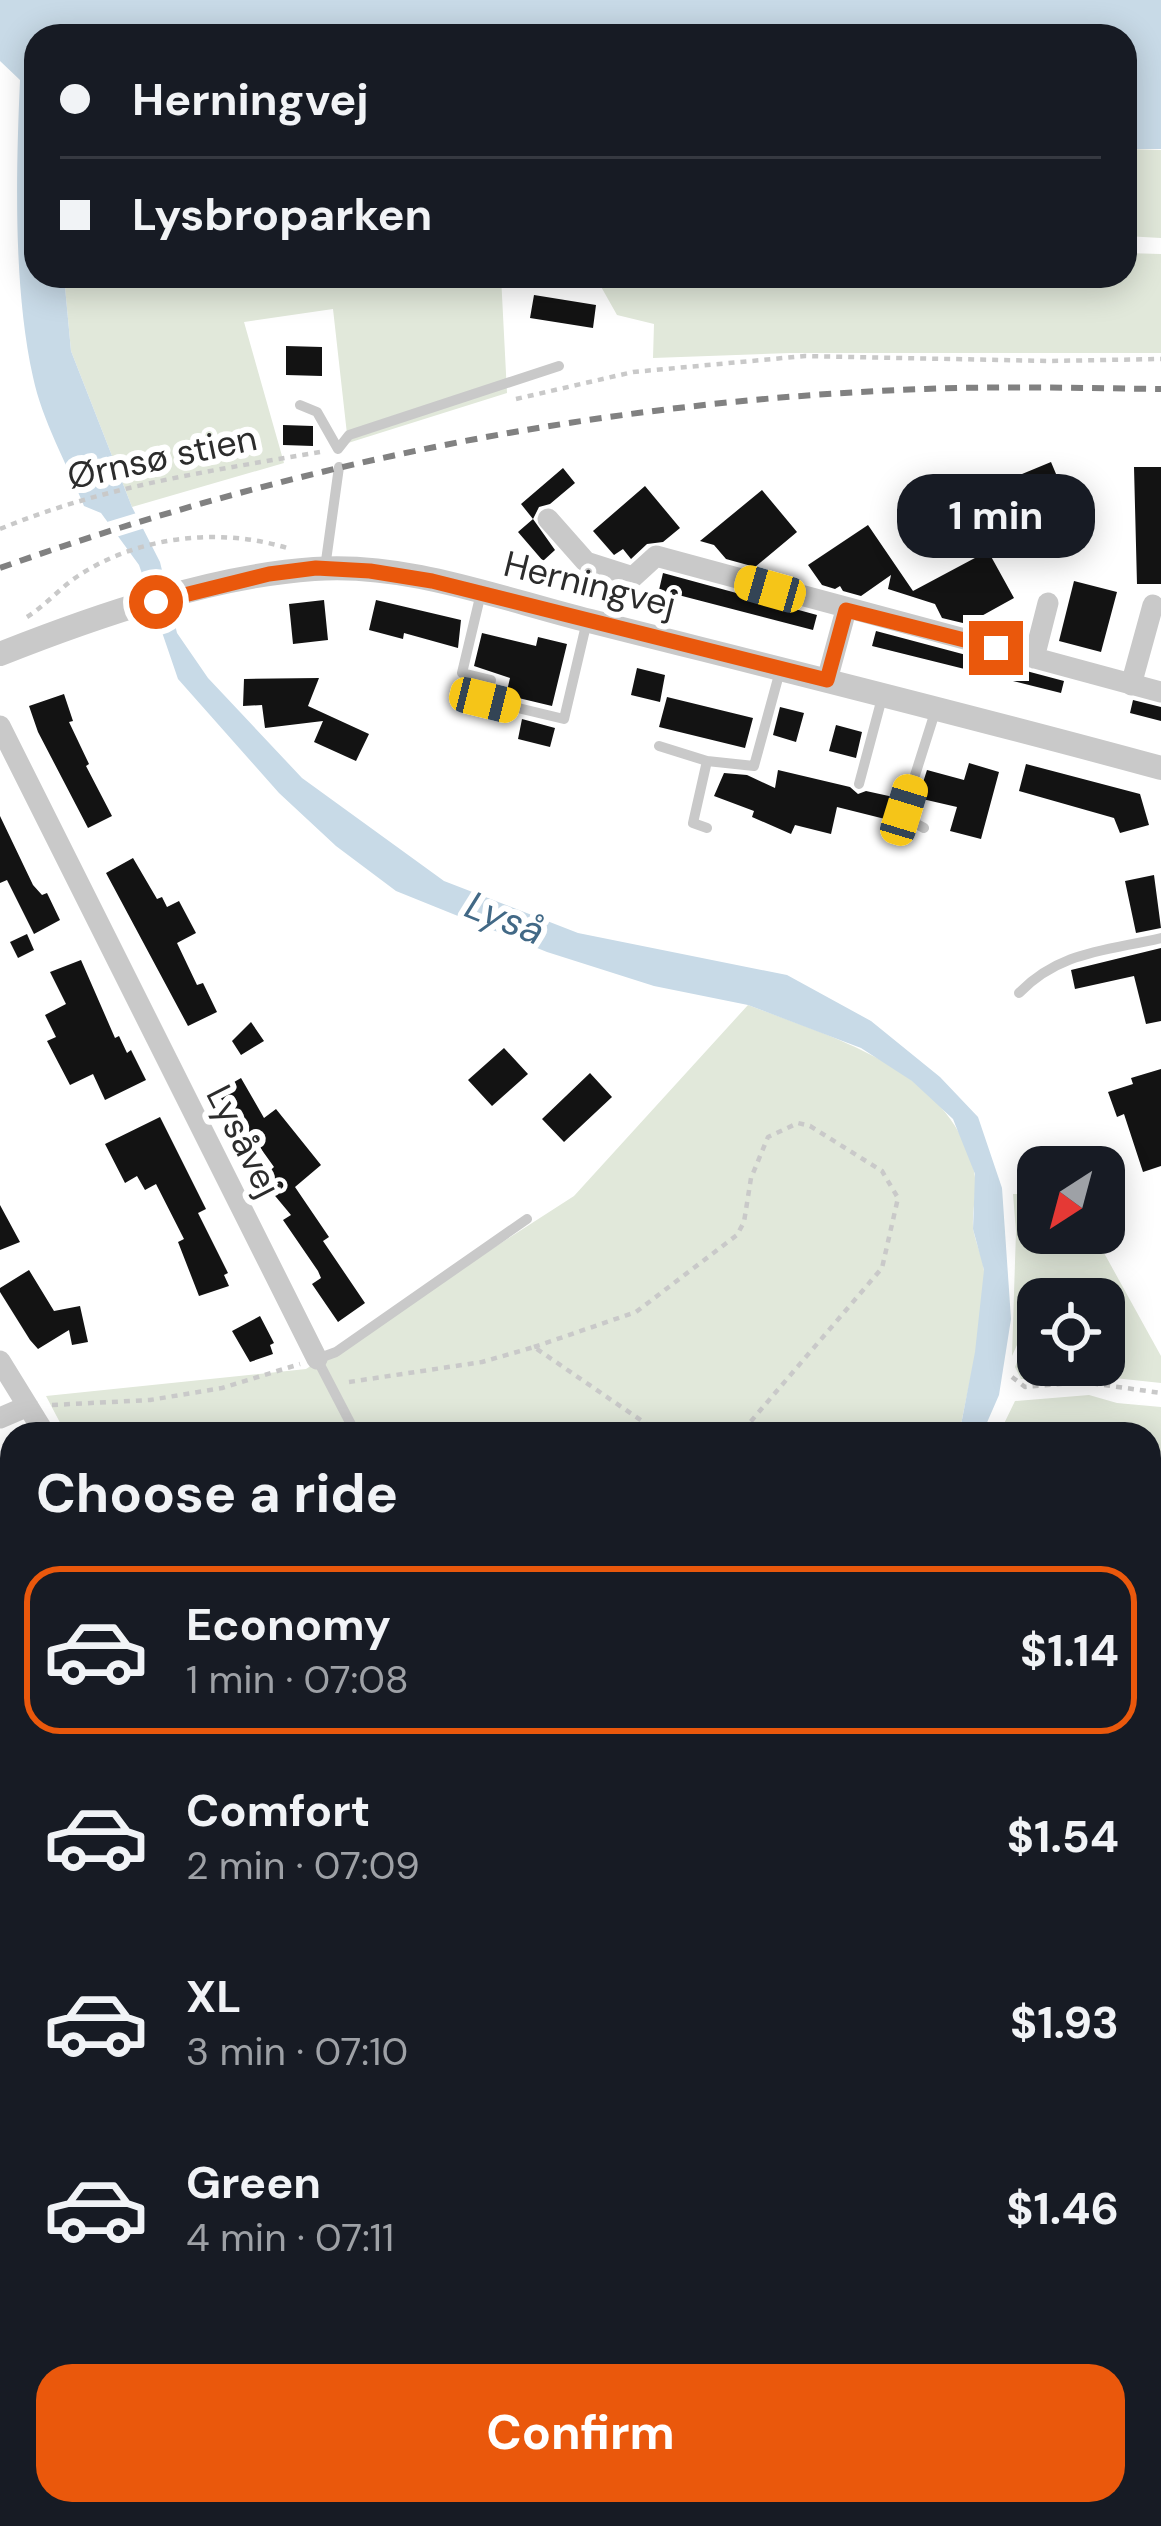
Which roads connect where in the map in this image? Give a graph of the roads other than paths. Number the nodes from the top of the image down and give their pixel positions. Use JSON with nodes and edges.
{"nodes":[{"id":1,"x":559,"y":366,"type":"dead end"},
{"id":2,"x":300,"y":405,"type":"dead end"},
{"id":3,"x":339,"y":466,"type":"dead end"},
{"id":4,"x":548,"y":519,"type":"dead end"},
{"id":5,"x":320,"y":568,"type":"junction"},
{"id":6,"x":482,"y":593,"type":"junction"},
{"id":7,"x":1048,"y":604,"type":"dead end"},
{"id":8,"x":1153,"y":605,"type":"dead end"},
{"id":9,"x":846,"y":610,"type":"junction"},
{"id":10,"x":587,"y":621,"type":"junction"},
{"id":11,"x":0,"y":654,"type":"edge"},
{"id":12,"x":1034,"y":658,"type":"junction"},
{"id":13,"x":781,"y":668,"type":"junction"},
{"id":14,"x":827,"y":680,"type":"junction"},
{"id":15,"x":1131,"y":685,"type":"junction"},
{"id":16,"x":1161,"y":692,"type":"edge"},
{"id":17,"x":883,"y":694,"type":"junction"},
{"id":18,"x":936,"y":709,"type":"junction"},
{"id":19,"x":0,"y":726,"type":"edge"},
{"id":20,"x":659,"y":746,"type":"dead end"},
{"id":21,"x":707,"y":760,"type":"junction"},
{"id":22,"x":1161,"y":767,"type":"edge"},
{"id":23,"x":860,"y":784,"type":"dead end"},
{"id":24,"x":707,"y":828,"type":"dead end"},
{"id":25,"x":924,"y":828,"type":"dead end"},
{"id":26,"x":1161,"y":938,"type":"edge"},
{"id":27,"x":1018,"y":993,"type":"dead end"},
{"id":28,"x":527,"y":1219,"type":"dead end"},
{"id":29,"x":317,"y":1358,"type":"junction"},
{"id":30,"x":0,"y":1360,"type":"edge"},
{"id":31,"x":28,"y":1406,"type":"junction"},
{"id":32,"x":0,"y":1418,"type":"edge"},
{"id":33,"x":38,"y":1422,"type":"edge"},
{"id":34,"x":350,"y":1422,"type":"edge"}],
"edges":[{"from":1,"to":2,"type":"lane"},
{"from":3,"to":5,"type":"lane"},
{"from":4,"to":9,"type":"street"},
{"from":5,"to":6,"type":"street","name":"Herningvej"},
{"from":5,"to":11,"type":"street","name":"Herningvej"},
{"from":6,"to":10,"type":"street","name":"Herningvej"},
{"from":6,"to":10,"type":"lane"},
{"from":7,"to":12,"type":"street"},
{"from":8,"to":15,"type":"street"},
{"from":9,"to":12,"type":"street"},
{"from":9,"to":14,"type":"street"},
{"from":10,"to":13,"type":"street","name":"Herningvej"},
{"from":12,"to":15,"type":"street"},
{"from":13,"to":14,"type":"street","name":"Herningvej"},
{"from":13,"to":21,"type":"lane"},
{"from":14,"to":17,"type":"street","name":"Herningvej"},
{"from":15,"to":16,"type":"street"},
{"from":17,"to":18,"type":"street","name":"Herningvej"},
{"from":17,"to":23,"type":"lane"},
{"from":18,"to":22,"type":"street","name":"Herningvej"},
{"from":18,"to":25,"type":"lane"},
{"from":19,"to":29,"type":"street","name":"Lysåvej"},
{"from":20,"to":21,"type":"lane"},
{"from":21,"to":24,"type":"lane"},
{"from":26,"to":27,"type":"lane"},
{"from":28,"to":29,"type":"lane"},
{"from":29,"to":34,"type":"lane"},
{"from":30,"to":31,"type":"street"},
{"from":31,"to":32,"type":"street"},
{"from":31,"to":33,"type":"street"}]}
